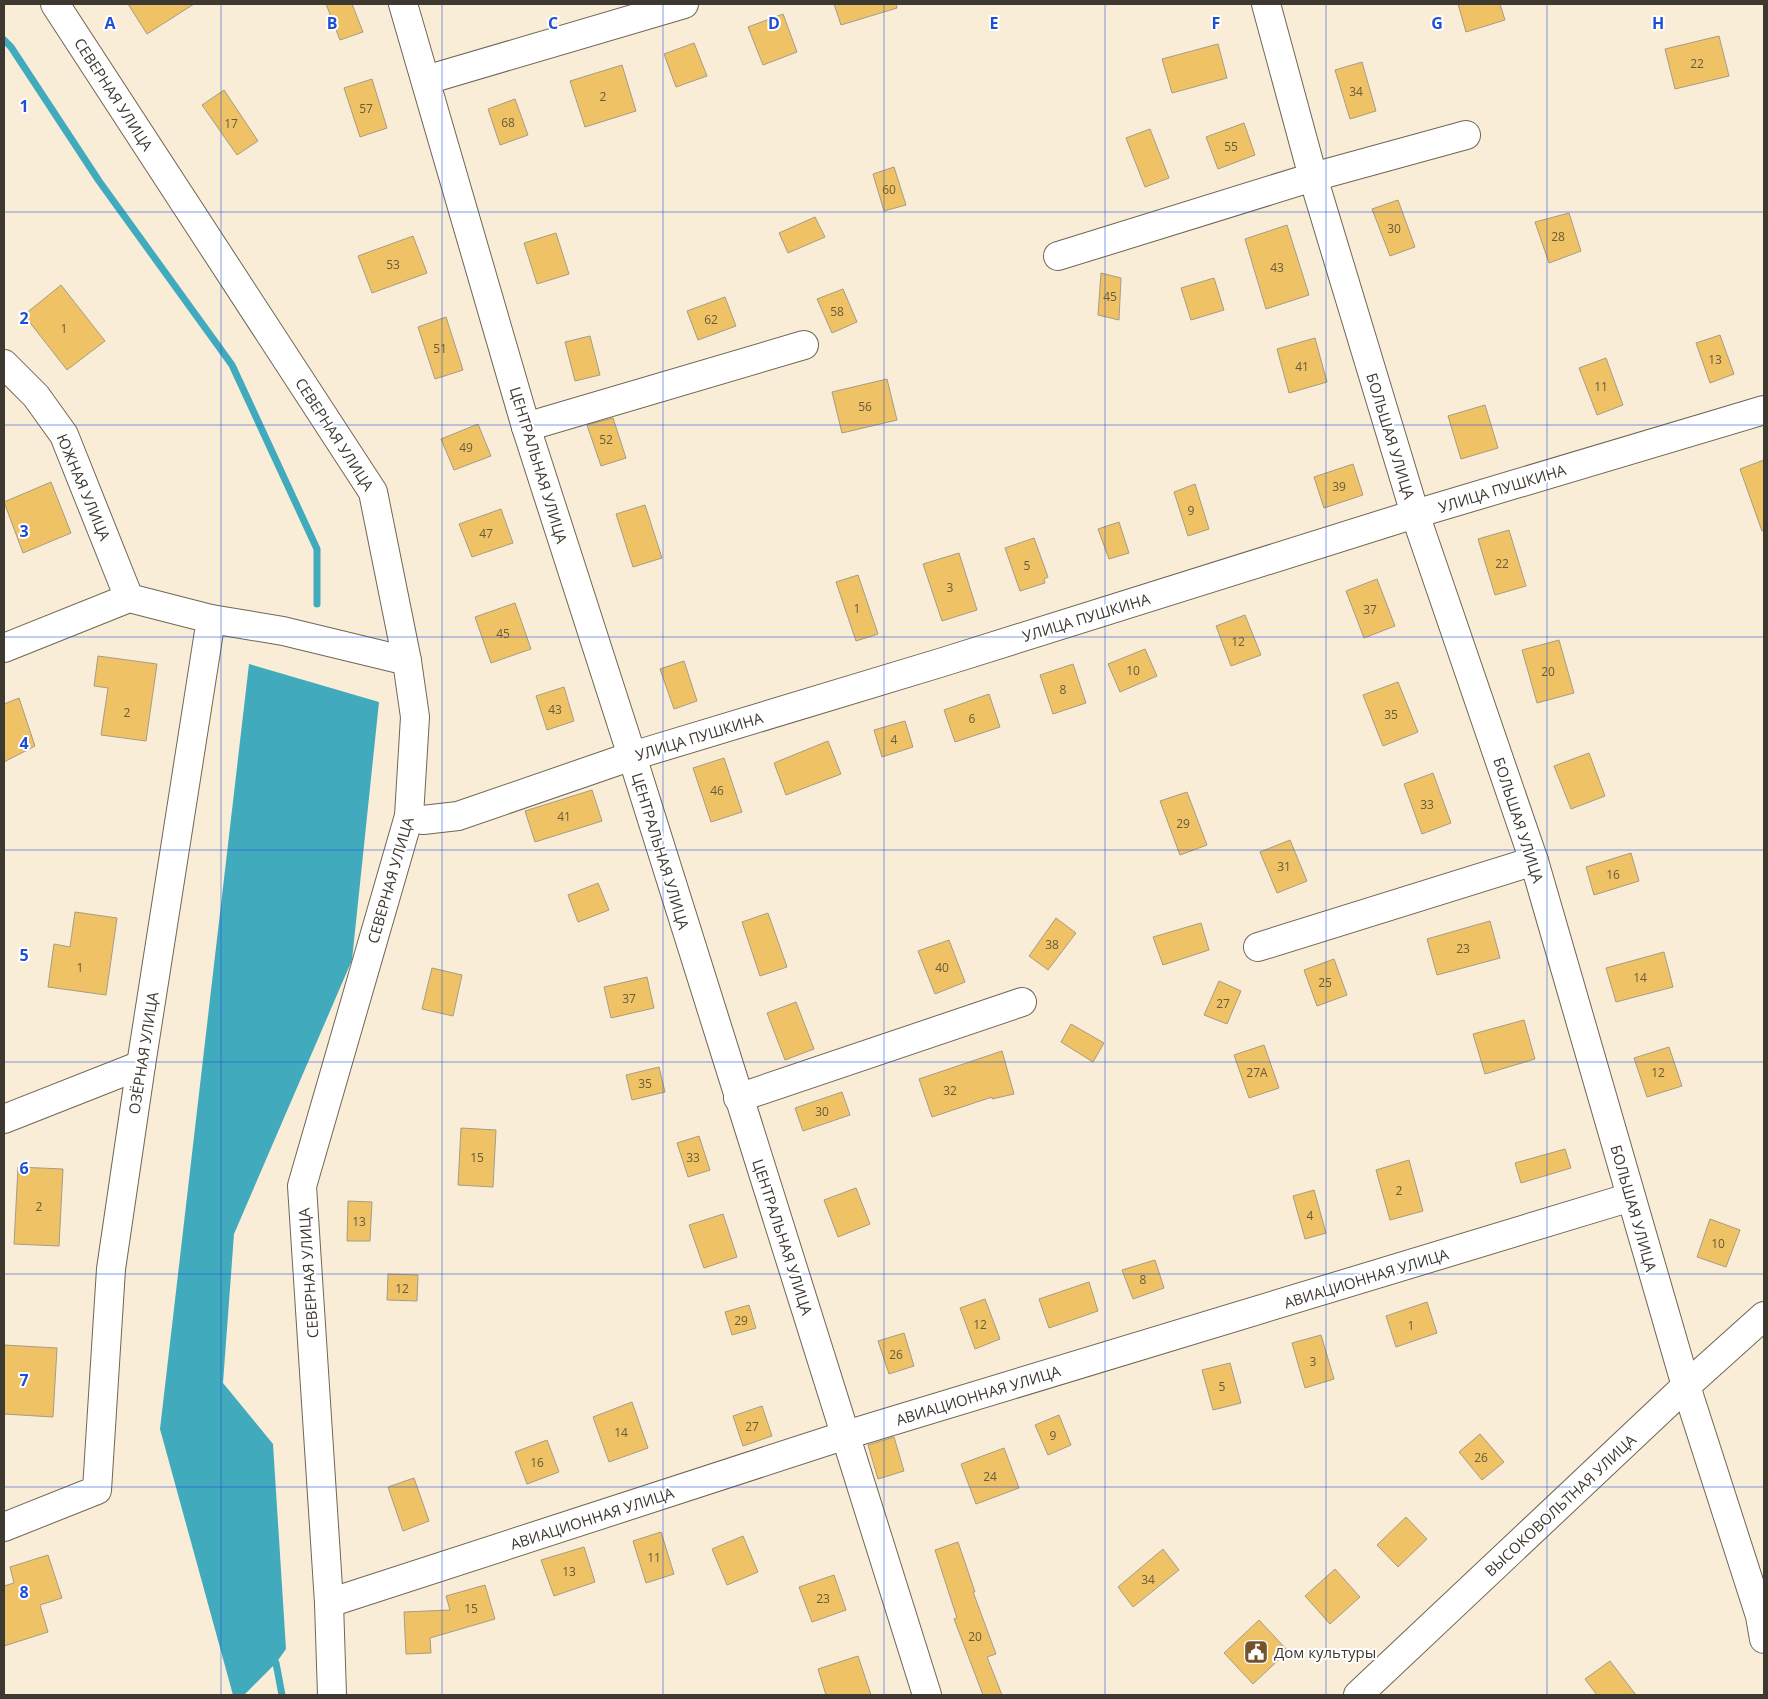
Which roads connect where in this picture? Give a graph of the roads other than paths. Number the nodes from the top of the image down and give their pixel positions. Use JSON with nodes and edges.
{"nodes":[{"id":1,"x":55,"y":4,"type":"edge"},
{"id":2,"x":403,"y":4,"type":"edge"},
{"id":3,"x":684,"y":4,"type":"edge"},
{"id":4,"x":1266,"y":4,"type":"edge"},
{"id":5,"x":426,"y":80,"type":"junction"},
{"id":6,"x":1466,"y":135,"type":"dead end"},
{"id":7,"x":1313,"y":177,"type":"junction"},
{"id":8,"x":1058,"y":256,"type":"dead end"},
{"id":9,"x":804,"y":345,"type":"dead end"},
{"id":10,"x":4,"y":364,"type":"edge"},
{"id":11,"x":1764,"y":410,"type":"edge"},
{"id":12,"x":526,"y":427,"type":"junction"},
{"id":13,"x":1415,"y":514,"type":"junction"},
{"id":14,"x":129,"y":598,"type":"junction"},
{"id":15,"x":211,"y":619,"type":"junction"},
{"id":16,"x":4,"y":648,"type":"edge"},
{"id":17,"x":407,"y":661,"type":"junction"},
{"id":18,"x":632,"y":756,"type":"junction"},
{"id":19,"x":409,"y":816,"type":"junction"},
{"id":20,"x":1534,"y":861,"type":"junction"},
{"id":21,"x":1258,"y":947,"type":"dead end"},
{"id":22,"x":1022,"y":1002,"type":"dead end"},
{"id":23,"x":141,"y":1065,"type":"junction"},
{"id":24,"x":738,"y":1098,"type":"junction"},
{"id":25,"x":4,"y":1119,"type":"edge"},
{"id":26,"x":1631,"y":1197,"type":"junction"},
{"id":27,"x":1764,"y":1316,"type":"edge"},
{"id":28,"x":1686,"y":1386,"type":"junction"},
{"id":29,"x":846,"y":1435,"type":"junction"},
{"id":30,"x":4,"y":1527,"type":"edge"},
{"id":31,"x":329,"y":1603,"type":"junction"},
{"id":32,"x":1764,"y":1639,"type":"edge"},
{"id":33,"x":332,"y":1695,"type":"edge"},
{"id":34,"x":927,"y":1695,"type":"edge"},
{"id":35,"x":1358,"y":1695,"type":"edge"}],
"edges":[{"from":1,"to":17,"type":"street","name":"СЕВЕРНАЯ УЛИЦА"},
{"from":2,"to":5,"type":"street","name":"ЦЕНТРАЛЬНАЯ УЛИЦА"},
{"from":3,"to":5,"type":"street"},
{"from":4,"to":7,"type":"street","name":"БОЛЬШАЯ УЛИЦА"},
{"from":5,"to":12,"type":"street","name":"ЦЕНТРАЛЬНАЯ УЛИЦА"},
{"from":6,"to":7,"type":"street"},
{"from":7,"to":8,"type":"street"},
{"from":7,"to":13,"type":"street","name":"БОЛЬШАЯ УЛИЦА"},
{"from":9,"to":12,"type":"street"},
{"from":10,"to":14,"type":"street","name":"ЮЖНАЯ УЛИЦА"},
{"from":11,"to":13,"type":"street","name":"УЛИЦА ПУШКИНА"},
{"from":12,"to":18,"type":"street","name":"ЦЕНТРАЛЬНАЯ УЛИЦА"},
{"from":13,"to":18,"type":"street","name":"УЛИЦА ПУШКИНА"},
{"from":13,"to":20,"type":"street","name":"БОЛЬШАЯ УЛИЦА"},
{"from":14,"to":15,"type":"street"},
{"from":14,"to":16,"type":"street"},
{"from":15,"to":17,"type":"street"},
{"from":15,"to":23,"type":"street","name":"ОЗЁРНАЯ УЛИЦА"},
{"from":17,"to":19,"type":"street","name":"СЕВЕРНАЯ УЛИЦА"},
{"from":18,"to":19,"type":"street","name":"УЛИЦА ПУШКИНА"},
{"from":18,"to":24,"type":"street","name":"ЦЕНТРАЛЬНАЯ УЛИЦА"},
{"from":19,"to":31,"type":"street","name":"СЕВЕРНАЯ УЛИЦА"},
{"from":20,"to":21,"type":"street"},
{"from":20,"to":26,"type":"street","name":"БОЛЬШАЯ УЛИЦА"},
{"from":22,"to":24,"type":"street"},
{"from":23,"to":25,"type":"street"},
{"from":23,"to":30,"type":"street","name":"ОЗЁРНАЯ УЛИЦА"},
{"from":24,"to":29,"type":"street","name":"ЦЕНТРАЛЬНАЯ УЛИЦА"},
{"from":26,"to":28,"type":"street","name":"БОЛЬШАЯ УЛИЦА"},
{"from":26,"to":29,"type":"street","name":"АВИАЦИОННАЯ УЛИЦА"},
{"from":27,"to":28,"type":"street","name":"ВЫСОКОВОЛЬТНАЯ УЛИЦА"},
{"from":28,"to":32,"type":"street","name":"БОЛЬШАЯ УЛИЦА"},
{"from":28,"to":35,"type":"street","name":"ВЫСОКОВОЛЬТНАЯ УЛИЦА"},
{"from":29,"to":31,"type":"street","name":"АВИАЦИОННАЯ УЛИЦА"},
{"from":29,"to":34,"type":"street","name":"ЦЕНТРАЛЬНАЯ УЛИЦА"},
{"from":31,"to":33,"type":"street","name":"СЕВЕРНАЯ УЛИЦА"}]}
